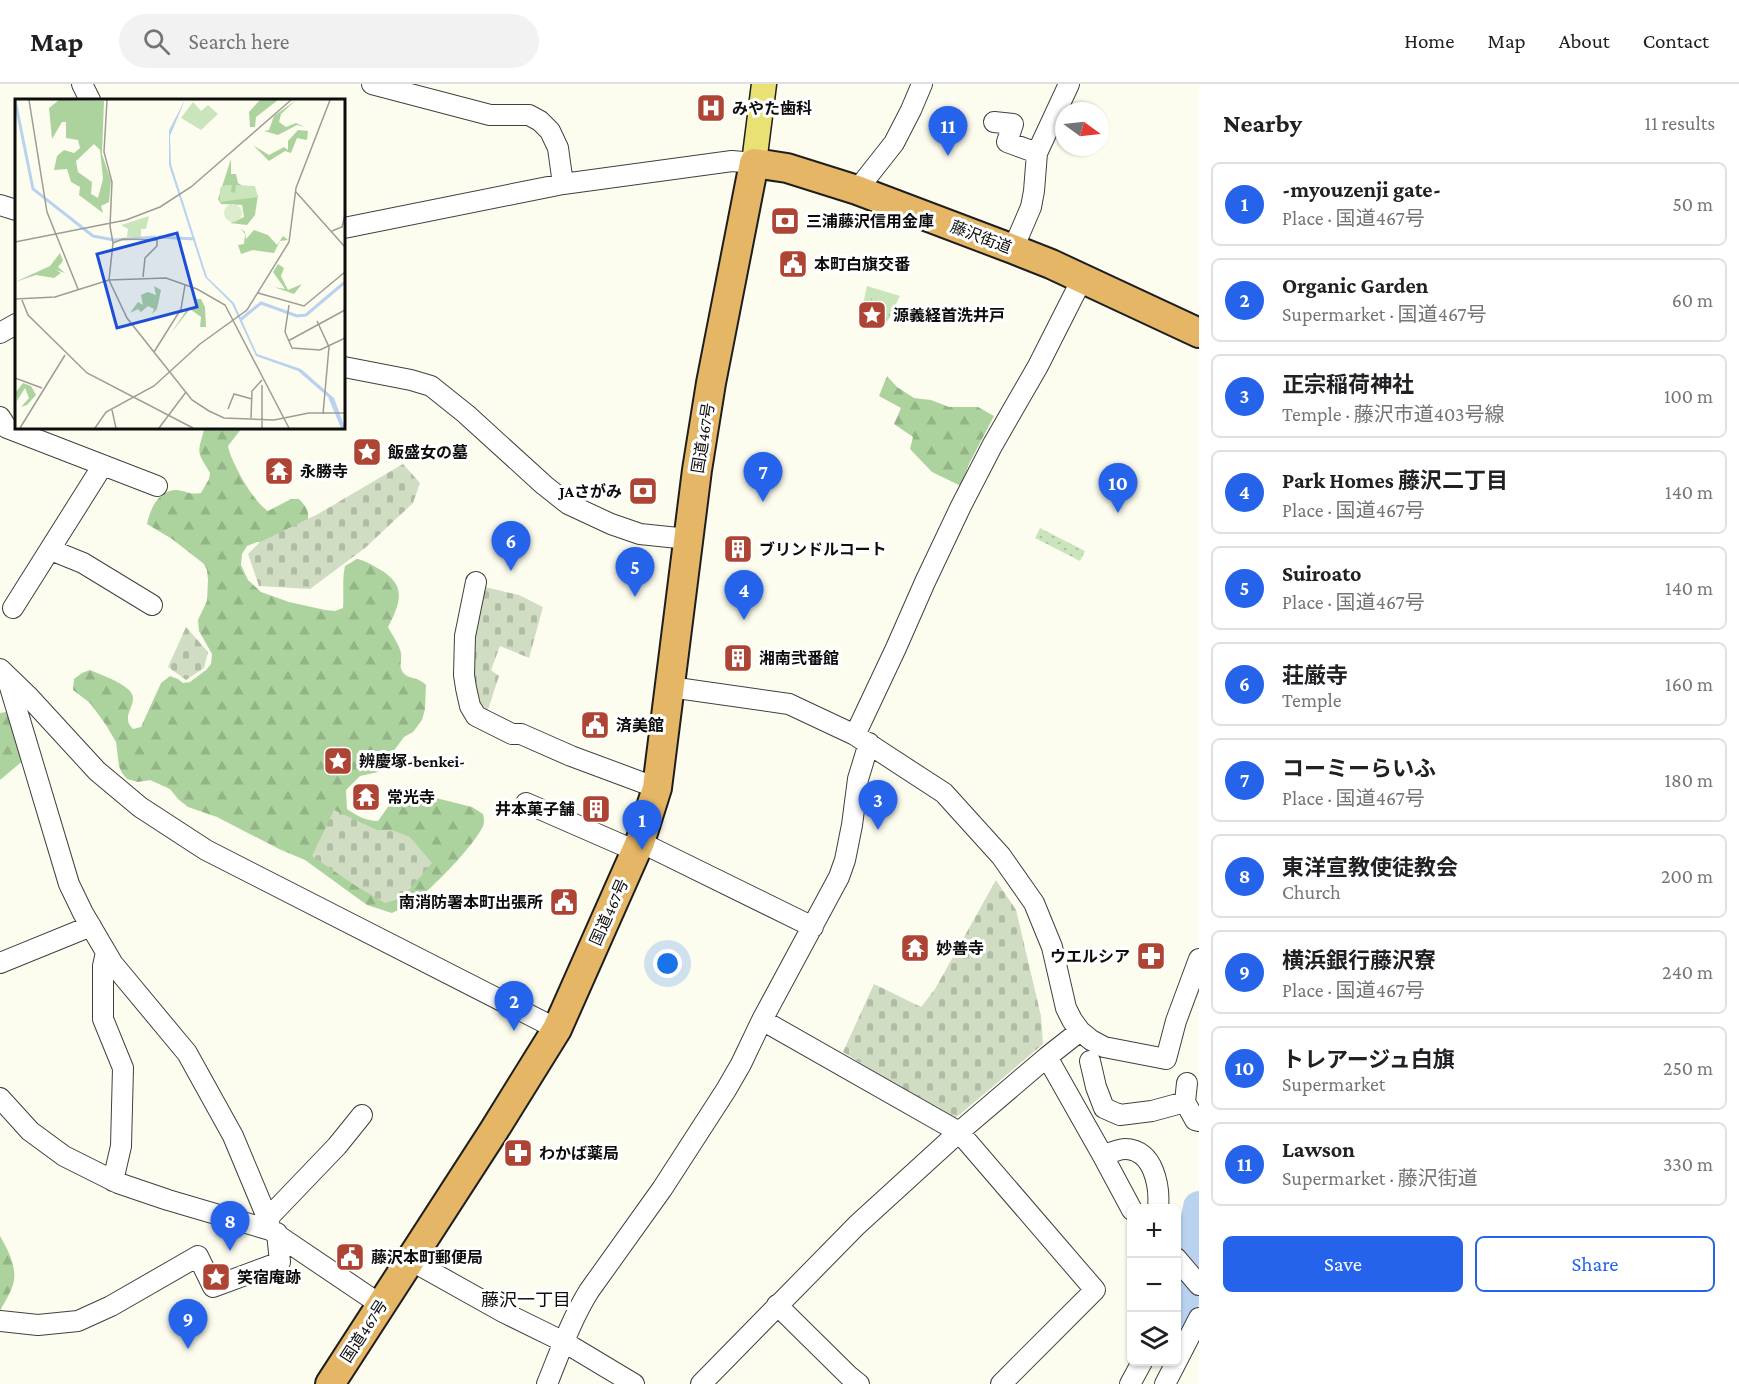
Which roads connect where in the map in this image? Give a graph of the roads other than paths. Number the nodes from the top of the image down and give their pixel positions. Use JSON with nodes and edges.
{"nodes":[{"id":1,"x":82,"y":84,"type":"edge"},
{"id":2,"x":372,"y":84,"type":"edge"},
{"id":3,"x":764,"y":84,"type":"edge"},
{"id":4,"x":921,"y":84,"type":"edge"},
{"id":5,"x":1069,"y":84,"type":"edge"},
{"id":6,"x":90,"y":99,"type":"edge"},
{"id":7,"x":994,"y":122,"type":"dead end"},
{"id":8,"x":1036,"y":153,"type":"junction"},
{"id":9,"x":754,"y":163,"type":"junction"},
{"id":10,"x":563,"y":184,"type":"junction"},
{"id":11,"x":857,"y":190,"type":"junction"},
{"id":12,"x":0,"y":205,"type":"edge"},
{"id":13,"x":15,"y":210,"type":"edge"},
{"id":14,"x":345,"y":228,"type":"edge"},
{"id":15,"x":1013,"y":249,"type":"junction"},
{"id":16,"x":1082,"y":279,"type":"junction"},
{"id":17,"x":15,"y":325,"type":"edge"},
{"id":18,"x":0,"y":333,"type":"edge"},
{"id":19,"x":1199,"y":333,"type":"edge"},
{"id":20,"x":345,"y":367,"type":"edge"},
{"id":21,"x":0,"y":417,"type":"edge"},
{"id":22,"x":103,"y":465,"type":"junction"},
{"id":23,"x":156,"y":486,"type":"dead end"},
{"id":24,"x":688,"y":539,"type":"junction"},
{"id":25,"x":51,"y":550,"type":"junction"},
{"id":26,"x":476,"y":582,"type":"dead end"},
{"id":27,"x":152,"y":604,"type":"dead end"},
{"id":28,"x":13,"y":608,"type":"dead end"},
{"id":29,"x":3,"y":673,"type":"edge"},
{"id":30,"x":670,"y":687,"type":"junction"},
{"id":31,"x":862,"y":739,"type":"junction"},
{"id":32,"x":657,"y":788,"type":"junction"},
{"id":33,"x":526,"y":803,"type":"dead end"},
{"id":34,"x":638,"y":847,"type":"junction"},
{"id":35,"x":91,"y":927,"type":"junction"},
{"id":36,"x":813,"y":927,"type":"junction"},
{"id":37,"x":106,"y":952,"type":"junction"},
{"id":38,"x":1199,"y":959,"type":"edge"},
{"id":39,"x":0,"y":963,"type":"edge"},
{"id":40,"x":762,"y":1020,"type":"junction"},
{"id":41,"x":557,"y":1029,"type":"junction"},
{"id":42,"x":1080,"y":1031,"type":"junction"},
{"id":43,"x":1047,"y":1057,"type":"junction"},
{"id":44,"x":1090,"y":1060,"type":"dead end"},
{"id":45,"x":0,"y":1098,"type":"edge"},
{"id":46,"x":362,"y":1115,"type":"dead end"},
{"id":47,"x":1199,"y":1121,"type":"edge"},
{"id":48,"x":959,"y":1132,"type":"junction"},
{"id":49,"x":1103,"y":1156,"type":"junction"},
{"id":50,"x":113,"y":1181,"type":"junction"},
{"id":51,"x":1128,"y":1204,"type":"edge"},
{"id":52,"x":1158,"y":1204,"type":"edge"},
{"id":53,"x":271,"y":1227,"type":"junction"},
{"id":54,"x":410,"y":1260,"type":"junction"},
{"id":55,"x":1181,"y":1264,"type":"edge"},
{"id":56,"x":1198,"y":1283,"type":"edge"},
{"id":57,"x":381,"y":1305,"type":"junction"},
{"id":58,"x":777,"y":1305,"type":"junction"},
{"id":59,"x":1199,"y":1318,"type":"edge"},
{"id":60,"x":0,"y":1321,"type":"edge"},
{"id":61,"x":564,"y":1342,"type":"junction"},
{"id":62,"x":1140,"y":1366,"type":"edge"},
{"id":63,"x":330,"y":1384,"type":"edge"},
{"id":64,"x":547,"y":1384,"type":"edge"},
{"id":65,"x":634,"y":1384,"type":"edge"},
{"id":66,"x":701,"y":1384,"type":"edge"},
{"id":67,"x":859,"y":1384,"type":"edge"},
{"id":68,"x":1001,"y":1384,"type":"edge"},
{"id":69,"x":1130,"y":1384,"type":"edge"},
{"id":70,"x":1165,"y":1384,"type":"edge"}],
"edges":[{"from":1,"to":6,"type":"street"},
{"from":2,"to":10,"type":"street"},
{"from":3,"to":9,"type":"main road"},
{"from":4,"to":11,"type":"street"},
{"from":5,"to":8,"type":"street"},
{"from":7,"to":8,"type":"street"},
{"from":8,"to":15,"type":"street"},
{"from":9,"to":10,"type":"street"},
{"from":9,"to":11,"type":"highway","name":"藤沢街道"},
{"from":9,"to":24,"type":"highway","name":"国道467号"},
{"from":10,"to":14,"type":"street"},
{"from":11,"to":15,"type":"highway","name":"藤沢街道"},
{"from":12,"to":13,"type":"street"},
{"from":15,"to":16,"type":"highway","name":"藤沢街道"},
{"from":16,"to":19,"type":"highway","name":"藤沢街道"},
{"from":16,"to":31,"type":"street"},
{"from":17,"to":18,"type":"street"},
{"from":20,"to":24,"type":"street"},
{"from":21,"to":22,"type":"street"},
{"from":22,"to":23,"type":"street"},
{"from":22,"to":25,"type":"street"},
{"from":24,"to":30,"type":"highway","name":"国道467号"},
{"from":25,"to":27,"type":"street"},
{"from":25,"to":28,"type":"street"},
{"from":26,"to":32,"type":"street"},
{"from":29,"to":35,"type":"street"},
{"from":29,"to":41,"type":"street"},
{"from":30,"to":31,"type":"street"},
{"from":30,"to":32,"type":"highway","name":"国道467号"},
{"from":31,"to":36,"type":"street"},
{"from":31,"to":42,"type":"street"},
{"from":32,"to":34,"type":"highway","name":"国道467号"},
{"from":33,"to":34,"type":"street"},
{"from":34,"to":36,"type":"street"},
{"from":34,"to":41,"type":"highway","name":"国道467号"},
{"from":35,"to":37,"type":"street"},
{"from":35,"to":39,"type":"street"},
{"from":36,"to":40,"type":"street"},
{"from":37,"to":50,"type":"street"},
{"from":37,"to":53,"type":"street"},
{"from":38,"to":42,"type":"street"},
{"from":40,"to":48,"type":"street"},
{"from":40,"to":61,"type":"street"},
{"from":41,"to":54,"type":"highway","name":"国道467号"},
{"from":42,"to":43,"type":"street"},
{"from":43,"to":48,"type":"street"},
{"from":43,"to":49,"type":"street"},
{"from":44,"to":47,"type":"street"},
{"from":45,"to":50,"type":"street"},
{"from":46,"to":53,"type":"street"},
{"from":48,"to":58,"type":"street"},
{"from":48,"to":68,"type":"street"},
{"from":49,"to":51,"type":"street"},
{"from":49,"to":52,"type":"street"},
{"from":50,"to":53,"type":"street"},
{"from":53,"to":57,"type":"street"},
{"from":53,"to":60,"type":"street"},
{"from":54,"to":57,"type":"highway","name":"国道467号"},
{"from":54,"to":61,"type":"street"},
{"from":55,"to":56,"type":"street"},
{"from":57,"to":63,"type":"highway","name":"国道467号"},
{"from":58,"to":66,"type":"street"},
{"from":58,"to":67,"type":"street"},
{"from":59,"to":70,"type":"street"},
{"from":61,"to":64,"type":"street"},
{"from":61,"to":65,"type":"street"},
{"from":62,"to":69,"type":"street"}]}
